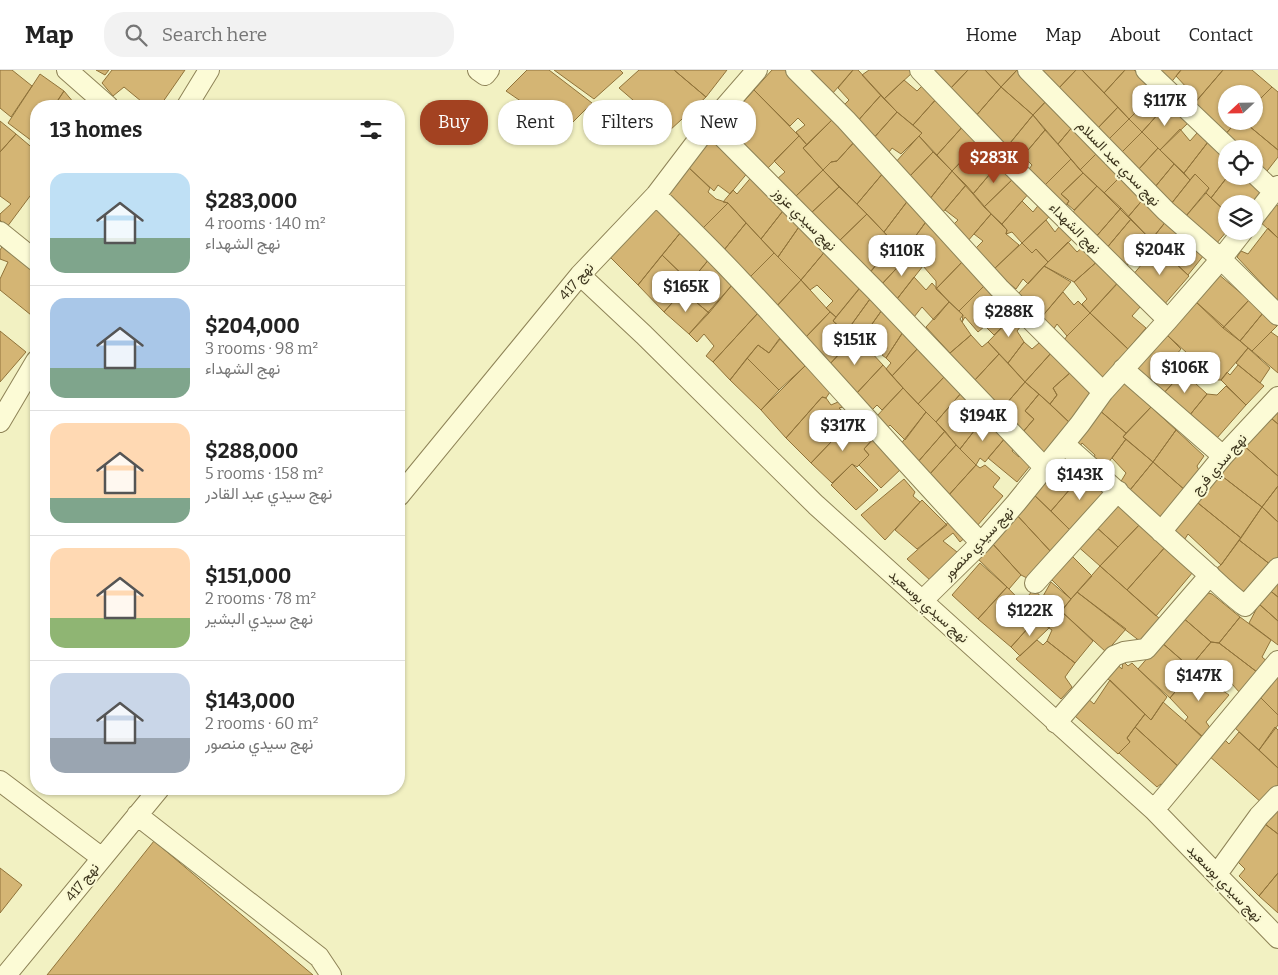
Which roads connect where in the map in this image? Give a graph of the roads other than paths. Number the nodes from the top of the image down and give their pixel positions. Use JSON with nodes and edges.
{"nodes":[{"id":1,"x":67,"y":70,"type":"edge"},
{"id":2,"x":209,"y":70,"type":"edge"},
{"id":3,"x":478,"y":70,"type":"edge"},
{"id":4,"x":489,"y":70,"type":"edge"},
{"id":5,"x":756,"y":70,"type":"edge"},
{"id":6,"x":796,"y":70,"type":"edge"},
{"id":7,"x":920,"y":70,"type":"edge"},
{"id":8,"x":1028,"y":70,"type":"edge"},
{"id":9,"x":1146,"y":70,"type":"edge"},
{"id":10,"x":101,"y":100,"type":"edge"},
{"id":11,"x":191,"y":100,"type":"edge"},
{"id":12,"x":730,"y":100,"type":"edge"},
{"id":13,"x":1220,"y":140,"type":"edge"},
{"id":14,"x":694,"y":145,"type":"edge"},
{"id":15,"x":731,"y":145,"type":"edge"},
{"id":16,"x":1263,"y":180,"type":"edge"},
{"id":17,"x":1276,"y":189,"type":"edge"},
{"id":18,"x":656,"y":195,"type":"junction"},
{"id":19,"x":1263,"y":206,"type":"edge"},
{"id":20,"x":0,"y":232,"type":"edge"},
{"id":21,"x":1236,"y":240,"type":"edge"},
{"id":22,"x":30,"y":256,"type":"edge"},
{"id":23,"x":1221,"y":259,"type":"junction"},
{"id":24,"x":580,"y":275,"type":"junction"},
{"id":25,"x":1278,"y":315,"type":"edge"},
{"id":26,"x":1168,"y":320,"type":"junction"},
{"id":27,"x":1124,"y":369,"type":"junction"},
{"id":28,"x":30,"y":371,"type":"edge"},
{"id":29,"x":1103,"y":392,"type":"junction"},
{"id":30,"x":1278,"y":398,"type":"edge"},
{"id":31,"x":0,"y":422,"type":"edge"},
{"id":32,"x":1064,"y":444,"type":"junction"},
{"id":33,"x":1223,"y":456,"type":"junction"},
{"id":34,"x":1044,"y":467,"type":"junction"},
{"id":35,"x":405,"y":489,"type":"edge"},
{"id":36,"x":1118,"y":491,"type":"junction"},
{"id":37,"x":1161,"y":532,"type":"junction"},
{"id":38,"x":980,"y":542,"type":"junction"},
{"id":39,"x":1278,"y":568,"type":"edge"},
{"id":40,"x":1210,"y":575,"type":"junction"},
{"id":41,"x":1035,"y":583,"type":"dead end"},
{"id":42,"x":923,"y":600,"type":"junction"},
{"id":43,"x":1278,"y":661,"type":"edge"},
{"id":44,"x":1056,"y":723,"type":"junction"},
{"id":45,"x":0,"y":781,"type":"edge"},
{"id":46,"x":154,"y":795,"type":"edge"},
{"id":47,"x":1278,"y":796,"type":"edge"},
{"id":48,"x":1154,"y":810,"type":"junction"},
{"id":49,"x":137,"y":815,"type":"junction"},
{"id":50,"x":102,"y":858,"type":"junction"},
{"id":51,"x":1217,"y":874,"type":"junction"},
{"id":52,"x":1277,"y":935,"type":"edge"},
{"id":53,"x":6,"y":975,"type":"edge"},
{"id":54,"x":331,"y":975,"type":"edge"}],
"edges":[{"from":1,"to":10,"type":"street"},
{"from":2,"to":11,"type":"street"},
{"from":3,"to":4,"type":"street"},
{"from":5,"to":12,"type":"street","name":"نهج 417"},
{"from":6,"to":29,"type":"street"},
{"from":7,"to":26,"type":"street","name":"نهج الشهداء"},
{"from":8,"to":23,"type":"street","name":"نهج سدي عبد السلام"},
{"from":9,"to":13,"type":"street"},
{"from":14,"to":18,"type":"street","name":"نهج 417"},
{"from":15,"to":34,"type":"street","name":"نهج سيدي عزوز"},
{"from":16,"to":17,"type":"street"},
{"from":17,"to":19,"type":"street"},
{"from":18,"to":24,"type":"street","name":"نهج 417"},
{"from":18,"to":38,"type":"street"},
{"from":20,"to":22,"type":"street"},
{"from":21,"to":23,"type":"street","name":"نهج سيدي منصور"},
{"from":23,"to":25,"type":"street","name":"نهج سدي عبد السلام"},
{"from":23,"to":26,"type":"street","name":"نهج سيدي منصور"},
{"from":24,"to":35,"type":"street","name":"نهج 417"},
{"from":24,"to":42,"type":"street","name":"نهج سيدي بوسعيد"},
{"from":26,"to":27,"type":"street","name":"نهج سيدي منصور"},
{"from":27,"to":29,"type":"street","name":"نهج سيدي منصور"},
{"from":27,"to":33,"type":"street"},
{"from":28,"to":31,"type":"street"},
{"from":29,"to":32,"type":"street","name":"نهج سيدي منصور"},
{"from":30,"to":33,"type":"street","name":"نهج سدي فرج"},
{"from":32,"to":34,"type":"street","name":"نهج سيدي منصور"},
{"from":32,"to":36,"type":"street"},
{"from":33,"to":37,"type":"street","name":"نهج سدي فرج"},
{"from":34,"to":38,"type":"street","name":"نهج سيدي منصور"},
{"from":36,"to":37,"type":"street"},
{"from":36,"to":41,"type":"street"},
{"from":37,"to":40,"type":"street"},
{"from":38,"to":42,"type":"street","name":"نهج سيدي منصور"},
{"from":39,"to":40,"type":"street"},
{"from":40,"to":44,"type":"street"},
{"from":42,"to":44,"type":"street","name":"نهج سيدي بوسعيد"},
{"from":43,"to":48,"type":"street"},
{"from":44,"to":48,"type":"street","name":"نهج سيدي بوسعيد"},
{"from":45,"to":50,"type":"street"},
{"from":46,"to":49,"type":"street","name":"نهج 417"},
{"from":47,"to":51,"type":"street"},
{"from":48,"to":51,"type":"street","name":"نهج سيدي بوسعيد"},
{"from":49,"to":50,"type":"street","name":"نهج 417"},
{"from":49,"to":54,"type":"street"},
{"from":50,"to":53,"type":"street","name":"نهج 417"},
{"from":51,"to":52,"type":"street","name":"نهج سيدي بوسعيد"}]}
